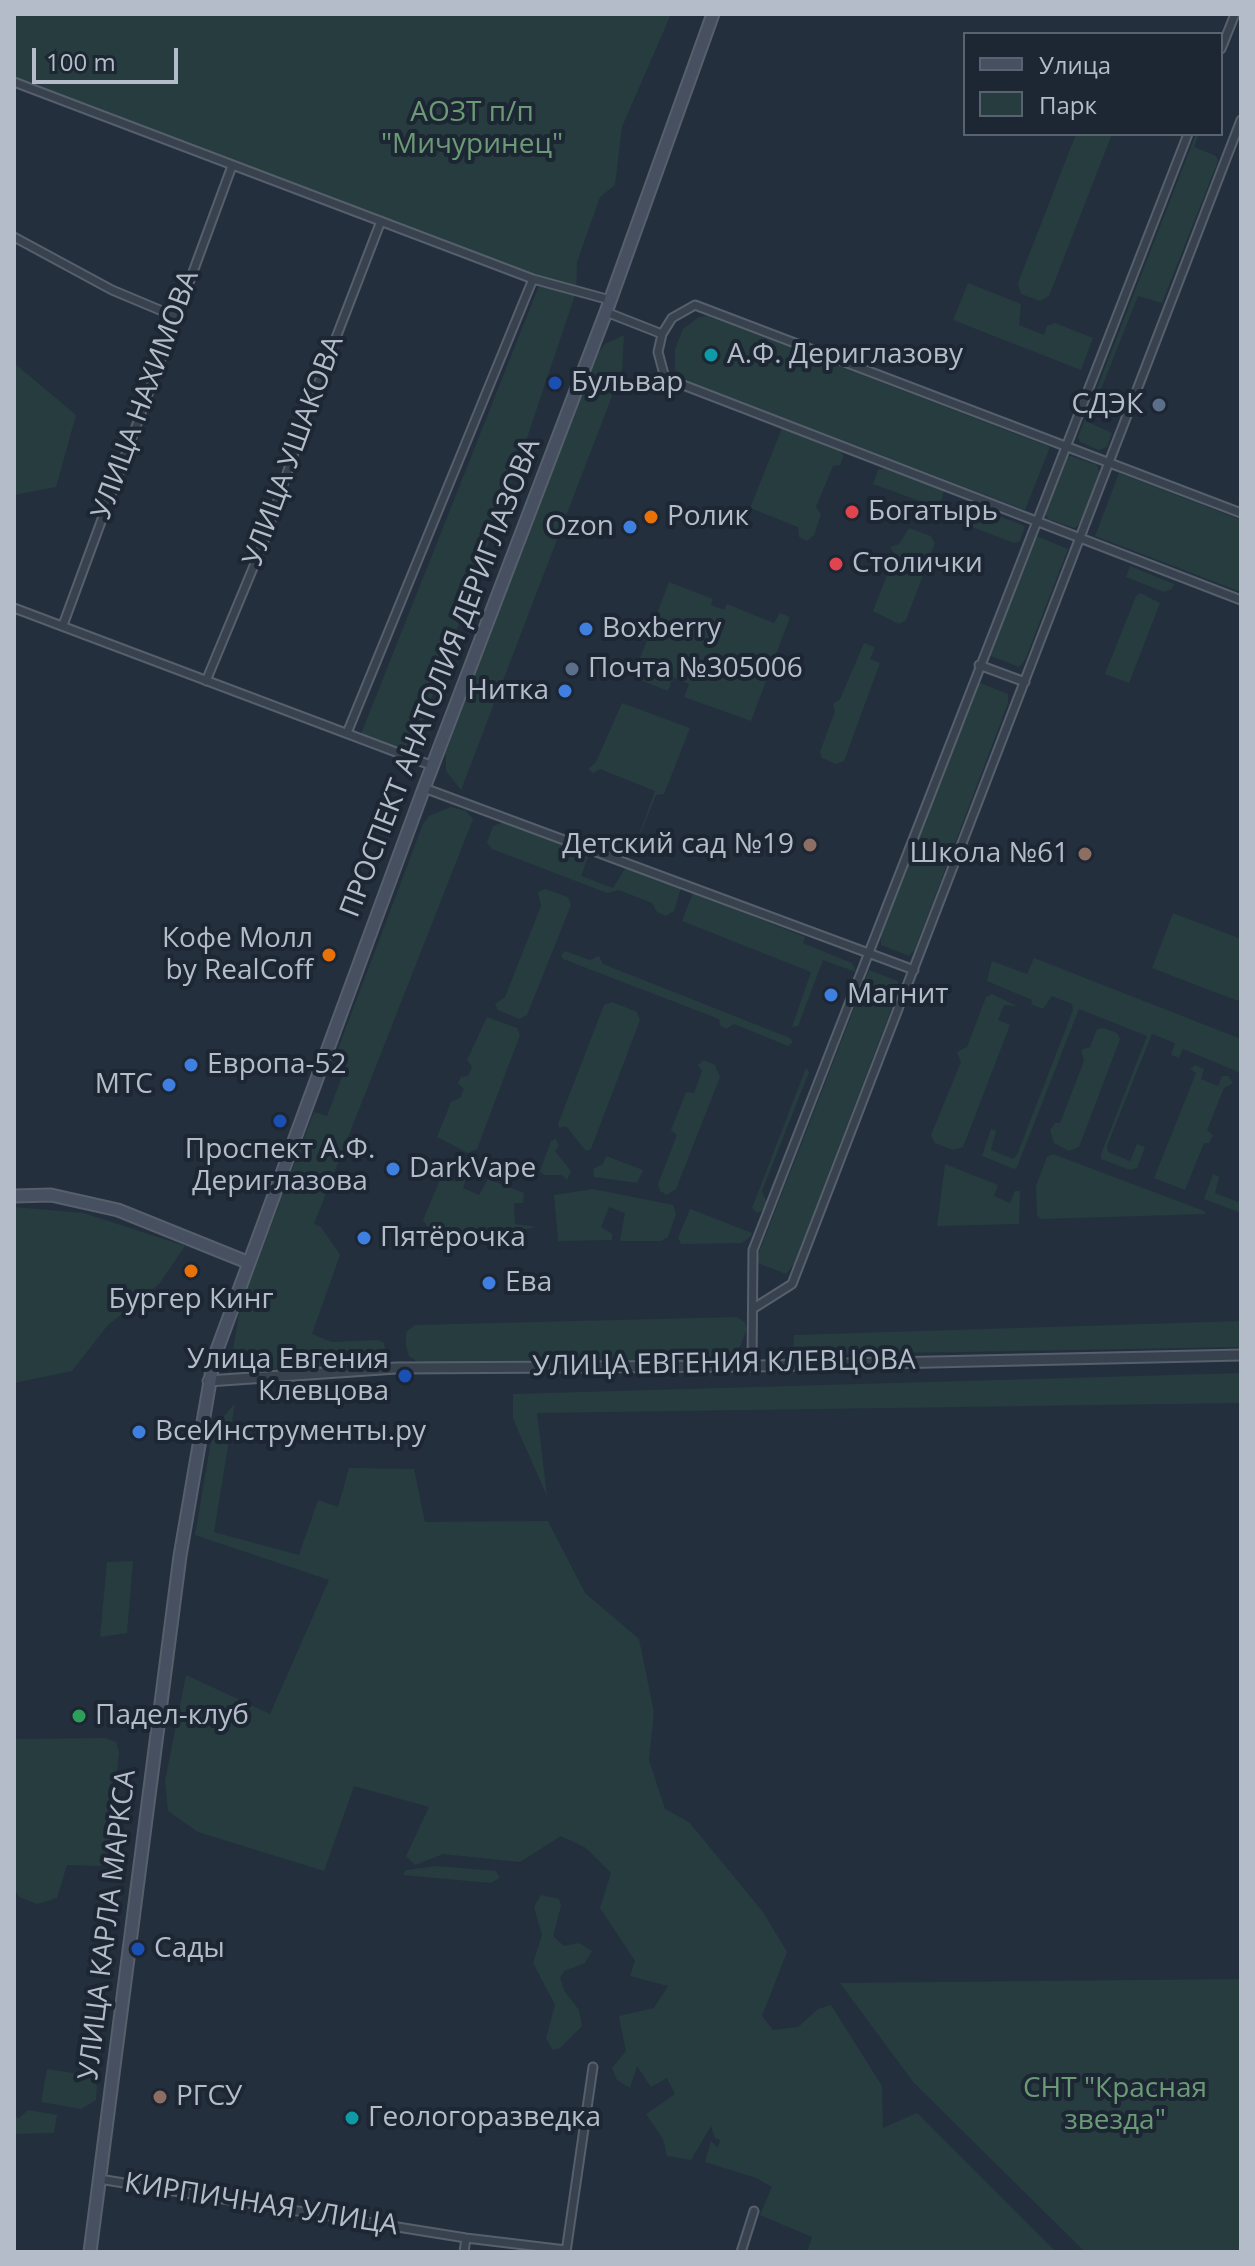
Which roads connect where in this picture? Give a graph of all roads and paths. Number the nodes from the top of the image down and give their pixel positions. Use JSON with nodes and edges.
{"nodes":[{"id":1,"x":713,"y":14,"type":"edge"},
{"id":2,"x":1235,"y":14,"type":"edge"},
{"id":3,"x":1223,"y":44,"type":"edge"},
{"id":4,"x":14,"y":82,"type":"edge"},
{"id":5,"x":1241,"y":120,"type":"edge"},
{"id":6,"x":1187,"y":136,"type":"edge"},
{"id":7,"x":232,"y":166,"type":"junction"},
{"id":8,"x":381,"y":221,"type":"junction"},
{"id":9,"x":14,"y":237,"type":"edge"},
{"id":10,"x":533,"y":279,"type":"junction"},
{"id":11,"x":610,"y":300,"type":"junction"},
{"id":12,"x":606,"y":312,"type":"junction"},
{"id":13,"x":174,"y":316,"type":"junction"},
{"id":14,"x":662,"y":334,"type":"junction"},
{"id":15,"x":1064,"y":445,"type":"junction"},
{"id":16,"x":1110,"y":463,"type":"junction"},
{"id":17,"x":1241,"y":513,"type":"edge"},
{"id":18,"x":1035,"y":521,"type":"junction"},
{"id":19,"x":1081,"y":539,"type":"junction"},
{"id":20,"x":1241,"y":600,"type":"edge"},
{"id":21,"x":14,"y":608,"type":"edge"},
{"id":22,"x":63,"y":625,"type":"junction"},
{"id":23,"x":979,"y":665,"type":"junction"},
{"id":24,"x":206,"y":681,"type":"junction"},
{"id":25,"x":1025,"y":682,"type":"junction"},
{"id":26,"x":347,"y":733,"type":"junction"},
{"id":27,"x":433,"y":766,"type":"junction"},
{"id":28,"x":424,"y":788,"type":"junction"},
{"id":29,"x":868,"y":953,"type":"junction"},
{"id":30,"x":914,"y":970,"type":"junction"},
{"id":31,"x":14,"y":1196,"type":"edge"},
{"id":32,"x":247,"y":1262,"type":"junction"},
{"id":33,"x":754,"y":1308,"type":"junction"},
{"id":34,"x":1241,"y":1355,"type":"edge"},
{"id":35,"x":752,"y":1366,"type":"junction"},
{"id":36,"x":208,"y":1381,"type":"junction"},
{"id":37,"x":593,"y":2067,"type":"dead end"},
{"id":38,"x":99,"y":2179,"type":"junction"},
{"id":39,"x":754,"y":2211,"type":"dead end"},
{"id":40,"x":466,"y":2238,"type":"junction"},
{"id":41,"x":537,"y":2249,"type":"edge"},
{"id":42,"x":566,"y":2251,"type":"edge"},
{"id":43,"x":90,"y":2252,"type":"edge"},
{"id":44,"x":464,"y":2252,"type":"edge"},
{"id":45,"x":741,"y":2252,"type":"edge"}],
"edges":[{"from":1,"to":11,"type":"main road","name":"ПРОСПЕКТ АНАТОЛИЯ ДЕРИГЛАЗОВА"},
{"from":2,"to":3,"type":"street"},
{"from":4,"to":7,"type":"street"},
{"from":5,"to":16,"type":"street"},
{"from":6,"to":15,"type":"street"},
{"from":7,"to":8,"type":"street"},
{"from":7,"to":13,"type":"street","name":"УЛИЦА НАХИМОВА"},
{"from":8,"to":10,"type":"street"},
{"from":8,"to":24,"type":"street","name":"УЛИЦА УШАКОВА"},
{"from":9,"to":13,"type":"street"},
{"from":10,"to":11,"type":"street"},
{"from":10,"to":26,"type":"street"},
{"from":11,"to":12,"type":"main road","name":"ПРОСПЕКТ АНАТОЛИЯ ДЕРИГЛАЗОВА"},
{"from":12,"to":14,"type":"street"},
{"from":12,"to":27,"type":"main road","name":"ПРОСПЕКТ АНАТОЛИЯ ДЕРИГЛАЗОВА"},
{"from":13,"to":22,"type":"street","name":"УЛИЦА НАХИМОВА"},
{"from":14,"to":15,"type":"street"},
{"from":14,"to":18,"type":"street"},
{"from":15,"to":16,"type":"street"},
{"from":15,"to":18,"type":"street"},
{"from":16,"to":17,"type":"street"},
{"from":16,"to":19,"type":"street"},
{"from":18,"to":19,"type":"street"},
{"from":18,"to":23,"type":"street"},
{"from":19,"to":20,"type":"street"},
{"from":19,"to":25,"type":"street"},
{"from":21,"to":22,"type":"street"},
{"from":22,"to":24,"type":"street"},
{"from":23,"to":25,"type":"street"},
{"from":23,"to":29,"type":"street"},
{"from":24,"to":26,"type":"street"},
{"from":25,"to":30,"type":"street"},
{"from":26,"to":27,"type":"street"},
{"from":27,"to":28,"type":"main road","name":"ПРОСПЕКТ АНАТОЛИЯ ДЕРИГЛАЗОВА"},
{"from":28,"to":29,"type":"street"},
{"from":28,"to":32,"type":"main road","name":"ПРОСПЕКТ АНАТОЛИЯ ДЕРИГЛАЗОВА"},
{"from":29,"to":30,"type":"street"},
{"from":29,"to":33,"type":"street"},
{"from":30,"to":33,"type":"street"},
{"from":31,"to":32,"type":"main road"},
{"from":32,"to":36,"type":"main road","name":"ПРОСПЕКТ АНАТОЛИЯ ДЕРИГЛАЗОВА"},
{"from":33,"to":35,"type":"street"},
{"from":34,"to":35,"type":"street","name":"УЛИЦА ЕВГЕНИЯ КЛЕВЦОВА"},
{"from":35,"to":36,"type":"street","name":"УЛИЦА ЕВГЕНИЯ КЛЕВЦОВА"},
{"from":36,"to":38,"type":"main road","name":"УЛИЦА КАРЛА МАРКСА"},
{"from":37,"to":42,"type":"street"},
{"from":38,"to":40,"type":"street","name":"КИРПИЧНАЯ УЛИЦА"},
{"from":38,"to":43,"type":"main road","name":"УЛИЦА КАРЛА МАРКСА"},
{"from":39,"to":45,"type":"street"},
{"from":40,"to":41,"type":"street","name":"КИРПИЧНАЯ УЛИЦА"},
{"from":40,"to":44,"type":"street"},
{"from":41,"to":42,"type":"street","name":"КИРПИЧНАЯ УЛИЦА"}]}
